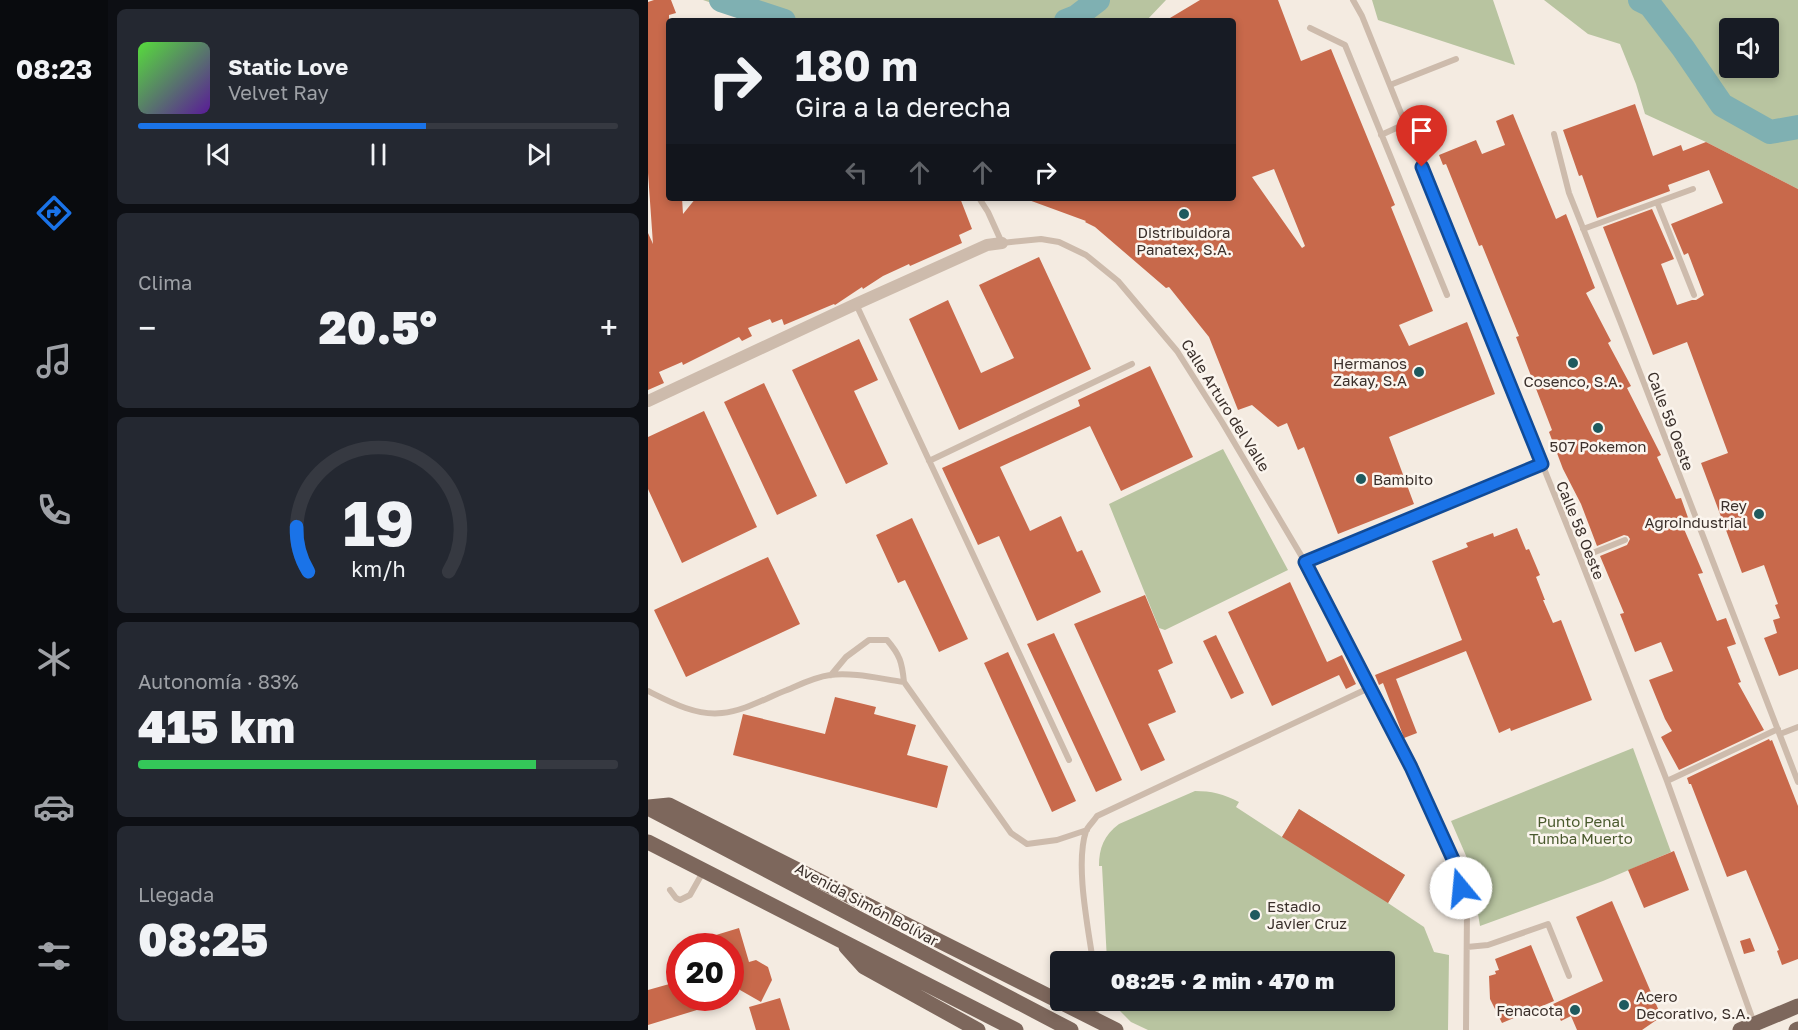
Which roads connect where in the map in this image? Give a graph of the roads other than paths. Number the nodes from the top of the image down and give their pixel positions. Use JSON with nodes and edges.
{"nodes":[{"id":1,"x":1353,"y":0,"type":"edge"},
{"id":2,"x":1310,"y":28,"type":"dead end"},
{"id":3,"x":1456,"y":59,"type":"dead end"},
{"id":4,"x":1390,"y":85,"type":"junction"},
{"id":5,"x":1405,"y":124,"type":"junction"},
{"id":6,"x":1554,"y":134,"type":"dead end"},
{"id":7,"x":1381,"y":135,"type":"junction"},
{"id":8,"x":1693,"y":189,"type":"dead end"},
{"id":9,"x":981,"y":201,"type":"edge"},
{"id":10,"x":1657,"y":202,"type":"junction"},
{"id":11,"x":1583,"y":229,"type":"junction"},
{"id":12,"x":1002,"y":243,"type":"junction"},
{"id":13,"x":1447,"y":295,"type":"dead end"},
{"id":14,"x":1694,"y":295,"type":"dead end"},
{"id":15,"x":856,"y":304,"type":"junction"},
{"id":16,"x":1132,"y":364,"type":"dead end"},
{"id":17,"x":648,"y":401,"type":"edge"},
{"id":18,"x":929,"y":461,"type":"junction"},
{"id":19,"x":1542,"y":464,"type":"junction"},
{"id":20,"x":1625,"y":540,"type":"dead end"},
{"id":21,"x":1580,"y":558,"type":"junction"},
{"id":22,"x":1305,"y":562,"type":"junction"},
{"id":23,"x":831,"y":675,"type":"junction"},
{"id":24,"x":903,"y":682,"type":"junction"},
{"id":25,"x":1371,"y":687,"type":"junction"},
{"id":26,"x":648,"y":691,"type":"edge"},
{"id":27,"x":1798,"y":727,"type":"edge"},
{"id":28,"x":1779,"y":732,"type":"junction"},
{"id":29,"x":1069,"y":760,"type":"dead end"},
{"id":30,"x":1667,"y":781,"type":"junction"},
{"id":31,"x":1798,"y":782,"type":"edge"},
{"id":32,"x":648,"y":807,"type":"edge"},
{"id":33,"x":1087,"y":830,"type":"junction"},
{"id":34,"x":648,"y":842,"type":"edge"},
{"id":35,"x":704,"y":871,"type":"junction"},
{"id":36,"x":670,"y":890,"type":"dead end"},
{"id":37,"x":838,"y":939,"type":"junction"},
{"id":38,"x":1467,"y":947,"type":"junction"},
{"id":39,"x":1092,"y":951,"type":"edge"},
{"id":40,"x":1569,"y":976,"type":"dead end"},
{"id":41,"x":1798,"y":1006,"type":"edge"},
{"id":42,"x":1095,"y":1011,"type":"edge"},
{"id":43,"x":1094,"y":1019,"type":"junction"},
{"id":44,"x":1747,"y":1027,"type":"edge"},
{"id":45,"x":971,"y":1028,"type":"edge"},
{"id":46,"x":1016,"y":1030,"type":"edge"},
{"id":47,"x":1071,"y":1030,"type":"edge"},
{"id":48,"x":1116,"y":1030,"type":"edge"},
{"id":49,"x":1466,"y":1030,"type":"edge"}],
"edges":[{"from":1,"to":4,"type":"lane","name":"Calle 58 Oeste"},
{"from":2,"to":7,"type":"lane"},
{"from":3,"to":4,"type":"lane"},
{"from":4,"to":5,"type":"lane","name":"Calle 58 Oeste"},
{"from":5,"to":7,"type":"lane"},
{"from":5,"to":19,"type":"lane","name":"Calle 58 Oeste"},
{"from":6,"to":11,"type":"lane","name":"Calle 59 Oeste"},
{"from":7,"to":13,"type":"lane"},
{"from":8,"to":10,"type":"lane"},
{"from":9,"to":12,"type":"lane"},
{"from":10,"to":11,"type":"lane"},
{"from":10,"to":14,"type":"lane"},
{"from":11,"to":28,"type":"lane","name":"Calle 59 Oeste"},
{"from":12,"to":15,"type":"street","name":"Calle Arturo del Valle"},
{"from":12,"to":22,"type":"lane","name":"Calle Arturo del Valle"},
{"from":15,"to":17,"type":"street","name":"Calle Arturo del Valle"},
{"from":15,"to":18,"type":"lane"},
{"from":16,"to":18,"type":"lane"},
{"from":18,"to":29,"type":"lane"},
{"from":19,"to":21,"type":"lane","name":"Calle 58 Oeste"},
{"from":19,"to":22,"type":"lane"},
{"from":20,"to":21,"type":"lane"},
{"from":21,"to":30,"type":"lane","name":"Calle 58 Oeste"},
{"from":22,"to":25,"type":"lane","name":"Calle Arturo del Valle"},
{"from":23,"to":24,"type":"lane"},
{"from":23,"to":24,"type":"lane"},
{"from":23,"to":26,"type":"lane"},
{"from":24,"to":33,"type":"lane"},
{"from":25,"to":33,"type":"lane"},
{"from":25,"to":38,"type":"lane","name":"Calle Arturo del Valle"},
{"from":27,"to":28,"type":"lane"},
{"from":28,"to":30,"type":"lane"},
{"from":28,"to":31,"type":"lane","name":"Calle 59 Oeste"},
{"from":30,"to":44,"type":"lane","name":"Calle 58 Oeste"},
{"from":32,"to":43,"type":"main road"},
{"from":32,"to":47,"type":"main road","name":"Avenida Simón Bolívar"},
{"from":33,"to":39,"type":"lane"},
{"from":34,"to":35,"type":"main road"},
{"from":35,"to":36,"type":"lane"},
{"from":35,"to":37,"type":"main road"},
{"from":37,"to":45,"type":"main road"},
{"from":37,"to":46,"type":"main road"},
{"from":38,"to":40,"type":"lane"},
{"from":38,"to":49,"type":"lane","name":"Calle Arturo del Valle"},
{"from":41,"to":44,"type":"main road"},
{"from":42,"to":43,"type":"lane"},
{"from":43,"to":48,"type":"main road"}]}
